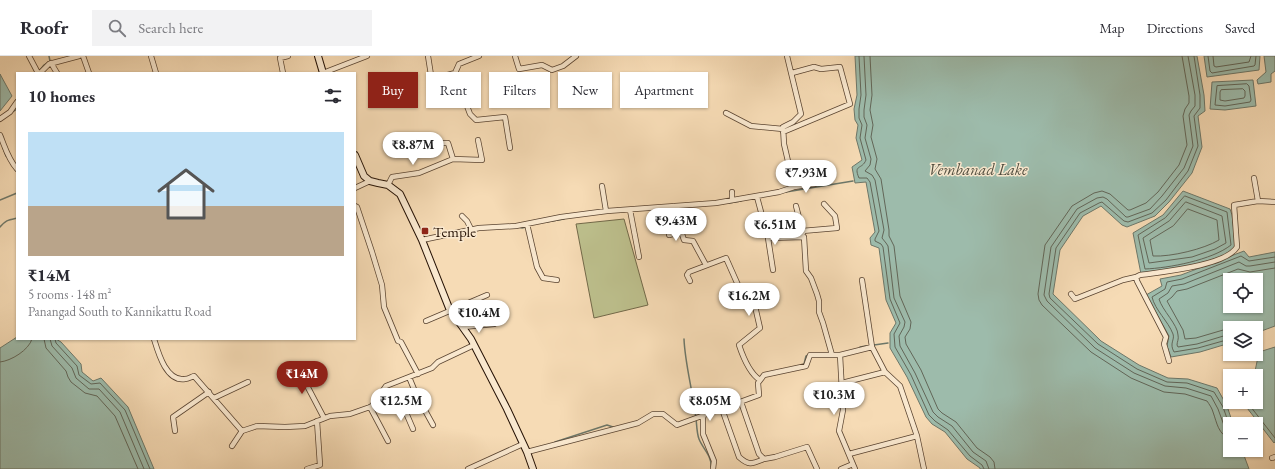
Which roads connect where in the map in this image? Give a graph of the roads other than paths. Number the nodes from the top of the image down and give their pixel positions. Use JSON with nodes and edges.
{"nodes":[{"id":1,"x":29,"y":56,"type":"edge"},
{"id":2,"x":79,"y":56,"type":"edge"},
{"id":3,"x":83,"y":56,"type":"edge"},
{"id":4,"x":151,"y":56,"type":"edge"},
{"id":5,"x":288,"y":56,"type":"edge"},
{"id":6,"x":318,"y":56,"type":"edge"},
{"id":7,"x":364,"y":56,"type":"edge"},
{"id":8,"x":428,"y":56,"type":"edge"},
{"id":9,"x":479,"y":56,"type":"edge"},
{"id":10,"x":515,"y":56,"type":"edge"},
{"id":11,"x":576,"y":56,"type":"edge"},
{"id":12,"x":787,"y":56,"type":"edge"},
{"id":13,"x":51,"y":63,"type":"junction"},
{"id":14,"x":38,"y":72,"type":"edge"},
{"id":15,"x":40,"y":72,"type":"edge"},
{"id":16,"x":56,"y":72,"type":"edge"},
{"id":17,"x":90,"y":72,"type":"edge"},
{"id":18,"x":156,"y":72,"type":"edge"},
{"id":19,"x":283,"y":72,"type":"edge"},
{"id":20,"x":323,"y":72,"type":"edge"},
{"id":21,"x":325,"y":72,"type":"edge"},
{"id":22,"x":431,"y":72,"type":"edge"},
{"id":23,"x":455,"y":72,"type":"edge"},
{"id":24,"x":792,"y":73,"type":"junction"},
{"id":25,"x":16,"y":103,"type":"edge"},
{"id":26,"x":468,"y":108,"type":"edge"},
{"id":27,"x":726,"y":113,"type":"dead end"},
{"id":28,"x":0,"y":119,"type":"edge"},
{"id":29,"x":783,"y":130,"type":"junction"},
{"id":30,"x":0,"y":135,"type":"edge"},
{"id":31,"x":478,"y":140,"type":"dead end"},
{"id":32,"x":438,"y":143,"type":"dead end"},
{"id":33,"x":510,"y":148,"type":"dead end"},
{"id":34,"x":356,"y":157,"type":"edge"},
{"id":35,"x":453,"y":159,"type":"junction"},
{"id":36,"x":16,"y":168,"type":"edge"},
{"id":37,"x":1254,"y":178,"type":"dead end"},
{"id":38,"x":370,"y":180,"type":"junction"},
{"id":39,"x":815,"y":184,"type":"dead end"},
{"id":40,"x":388,"y":185,"type":"junction"},
{"id":41,"x":602,"y":186,"type":"dead end"},
{"id":42,"x":356,"y":187,"type":"edge"},
{"id":43,"x":794,"y":187,"type":"junction"},
{"id":44,"x":732,"y":192,"type":"dead end"},
{"id":45,"x":757,"y":196,"type":"junction"},
{"id":46,"x":732,"y":200,"type":"junction"},
{"id":47,"x":1258,"y":201,"type":"junction"},
{"id":48,"x":1275,"y":202,"type":"edge"},
{"id":49,"x":824,"y":204,"type":"dead end"},
{"id":50,"x":356,"y":206,"type":"edge"},
{"id":51,"x":673,"y":206,"type":"junction"},
{"id":52,"x":796,"y":206,"type":"dead end"},
{"id":53,"x":630,"y":210,"type":"junction"},
{"id":54,"x":606,"y":211,"type":"junction"},
{"id":55,"x":462,"y":216,"type":"dead end"},
{"id":56,"x":527,"y":224,"type":"junction"},
{"id":57,"x":471,"y":229,"type":"junction"},
{"id":58,"x":802,"y":231,"type":"junction"},
{"id":59,"x":677,"y":233,"type":"junction"},
{"id":60,"x":669,"y":235,"type":"dead end"},
{"id":61,"x":804,"y":236,"type":"junction"},
{"id":62,"x":768,"y":238,"type":"junction"},
{"id":63,"x":422,"y":240,"type":"junction"},
{"id":64,"x":639,"y":257,"type":"dead end"},
{"id":65,"x":706,"y":265,"type":"junction"},
{"id":66,"x":773,"y":270,"type":"dead end"},
{"id":67,"x":1136,"y":277,"type":"junction"},
{"id":68,"x":557,"y":280,"type":"dead end"},
{"id":69,"x":862,"y":280,"type":"dead end"},
{"id":70,"x":690,"y":281,"type":"dead end"},
{"id":71,"x":1071,"y":294,"type":"dead end"},
{"id":72,"x":487,"y":295,"type":"dead end"},
{"id":73,"x":452,"y":310,"type":"junction"},
{"id":74,"x":426,"y":321,"type":"dead end"},
{"id":75,"x":494,"y":324,"type":"dead end"},
{"id":76,"x":463,"y":327,"type":"junction"},
{"id":77,"x":154,"y":340,"type":"edge"},
{"id":78,"x":474,"y":345,"type":"junction"},
{"id":79,"x":872,"y":347,"type":"junction"},
{"id":80,"x":832,"y":355,"type":"junction"},
{"id":81,"x":840,"y":355,"type":"junction"},
{"id":82,"x":1169,"y":361,"type":"dead end"},
{"id":83,"x":283,"y":369,"type":"dead end"},
{"id":84,"x":885,"y":372,"type":"junction"},
{"id":85,"x":418,"y":374,"type":"junction"},
{"id":86,"x":409,"y":377,"type":"junction"},
{"id":87,"x":760,"y":380,"type":"junction"},
{"id":88,"x":248,"y":382,"type":"dead end"},
{"id":89,"x":842,"y":383,"type":"junction"},
{"id":90,"x":209,"y":392,"type":"junction"},
{"id":91,"x":380,"y":396,"type":"junction"},
{"id":92,"x":214,"y":398,"type":"junction"},
{"id":93,"x":741,"y":402,"type":"junction"},
{"id":94,"x":370,"y":407,"type":"junction"},
{"id":95,"x":722,"y":409,"type":"junction"},
{"id":96,"x":703,"y":416,"type":"junction"},
{"id":97,"x":324,"y":418,"type":"junction"},
{"id":98,"x":318,"y":421,"type":"junction"},
{"id":99,"x":433,"y":425,"type":"dead end"},
{"id":100,"x":413,"y":429,"type":"dead end"},
{"id":101,"x":176,"y":431,"type":"dead end"},
{"id":102,"x":242,"y":431,"type":"junction"},
{"id":103,"x":916,"y":436,"type":"junction"},
{"id":104,"x":388,"y":442,"type":"dead end"},
{"id":105,"x":523,"y":444,"type":"junction"},
{"id":106,"x":232,"y":446,"type":"dead end"},
{"id":107,"x":527,"y":452,"type":"junction"},
{"id":108,"x":849,"y":454,"type":"junction"},
{"id":109,"x":764,"y":459,"type":"junction"},
{"id":110,"x":854,"y":467,"type":"edge"},
{"id":111,"x":307,"y":469,"type":"edge"},
{"id":112,"x":469,"y":469,"type":"edge"},
{"id":113,"x":533,"y":469,"type":"edge"},
{"id":114,"x":713,"y":469,"type":"edge"},
{"id":115,"x":817,"y":469,"type":"edge"},
{"id":116,"x":841,"y":469,"type":"edge"},
{"id":117,"x":924,"y":469,"type":"edge"}],
"edges":[{"from":1,"to":14,"type":"street"},
{"from":2,"to":13,"type":"street"},
{"from":3,"to":17,"type":"street"},
{"from":4,"to":18,"type":"street"},
{"from":5,"to":19,"type":"street"},
{"from":6,"to":20,"type":"main road"},
{"from":7,"to":21,"type":"street"},
{"from":8,"to":22,"type":"street"},
{"from":9,"to":23,"type":"street"},
{"from":10,"to":11,"type":"street"},
{"from":12,"to":24,"type":"street"},
{"from":13,"to":15,"type":"street"},
{"from":13,"to":16,"type":"street"},
{"from":24,"to":29,"type":"street"},
{"from":24,"to":29,"type":"street"},
{"from":25,"to":28,"type":"street"},
{"from":26,"to":33,"type":"street"},
{"from":27,"to":29,"type":"street"},
{"from":29,"to":43,"type":"street"},
{"from":30,"to":36,"type":"street"},
{"from":31,"to":35,"type":"street"},
{"from":32,"to":35,"type":"street"},
{"from":34,"to":38,"type":"main road"},
{"from":35,"to":40,"type":"street"},
{"from":37,"to":47,"type":"street"},
{"from":38,"to":40,"type":"main road"},
{"from":38,"to":42,"type":"street"},
{"from":39,"to":43,"type":"street"},
{"from":40,"to":63,"type":"main road"},
{"from":41,"to":54,"type":"street"},
{"from":43,"to":45,"type":"street"},
{"from":44,"to":46,"type":"street"},
{"from":45,"to":46,"type":"street"},
{"from":45,"to":62,"type":"street"},
{"from":46,"to":51,"type":"street"},
{"from":47,"to":48,"type":"street"},
{"from":47,"to":67,"type":"street"},
{"from":49,"to":58,"type":"street"},
{"from":50,"to":85,"type":"street"},
{"from":51,"to":53,"type":"street"},
{"from":51,"to":59,"type":"street"},
{"from":52,"to":58,"type":"street"},
{"from":53,"to":54,"type":"street"},
{"from":53,"to":64,"type":"street"},
{"from":54,"to":56,"type":"street"},
{"from":55,"to":57,"type":"street"},
{"from":56,"to":57,"type":"street"},
{"from":56,"to":68,"type":"street"},
{"from":57,"to":63,"type":"street"},
{"from":58,"to":61,"type":"street"},
{"from":59,"to":60,"type":"street"},
{"from":59,"to":65,"type":"street"},
{"from":61,"to":62,"type":"street"},
{"from":61,"to":80,"type":"street"},
{"from":62,"to":66,"type":"street"},
{"from":63,"to":73,"type":"main road"},
{"from":65,"to":70,"type":"street"},
{"from":65,"to":87,"type":"street"},
{"from":67,"to":71,"type":"street"},
{"from":67,"to":82,"type":"street"},
{"from":69,"to":79,"type":"street"},
{"from":72,"to":73,"type":"street"},
{"from":73,"to":74,"type":"street"},
{"from":73,"to":76,"type":"main road"},
{"from":75,"to":76,"type":"street"},
{"from":76,"to":78,"type":"main road"},
{"from":77,"to":90,"type":"street"},
{"from":78,"to":85,"type":"street"},
{"from":78,"to":105,"type":"main road"},
{"from":79,"to":81,"type":"street"},
{"from":79,"to":84,"type":"street"},
{"from":80,"to":81,"type":"street"},
{"from":80,"to":87,"type":"street"},
{"from":81,"to":89,"type":"street"},
{"from":83,"to":97,"type":"street"},
{"from":84,"to":89,"type":"street"},
{"from":84,"to":103,"type":"street"},
{"from":85,"to":86,"type":"street"},
{"from":86,"to":91,"type":"street"},
{"from":86,"to":99,"type":"street"},
{"from":87,"to":93,"type":"street"},
{"from":88,"to":92,"type":"street"},
{"from":89,"to":108,"type":"street"},
{"from":90,"to":92,"type":"street"},
{"from":90,"to":101,"type":"street"},
{"from":91,"to":94,"type":"street"},
{"from":91,"to":100,"type":"street"},
{"from":92,"to":102,"type":"street"},
{"from":93,"to":95,"type":"street"},
{"from":93,"to":109,"type":"street"},
{"from":94,"to":97,"type":"street"},
{"from":94,"to":104,"type":"street"},
{"from":95,"to":96,"type":"street"},
{"from":95,"to":109,"type":"street"},
{"from":96,"to":107,"type":"street"},
{"from":96,"to":114,"type":"street"},
{"from":97,"to":98,"type":"street"},
{"from":98,"to":102,"type":"street"},
{"from":98,"to":111,"type":"street"},
{"from":102,"to":106,"type":"street"},
{"from":103,"to":108,"type":"street"},
{"from":103,"to":117,"type":"street"},
{"from":105,"to":107,"type":"main road"},
{"from":105,"to":112,"type":"street"},
{"from":107,"to":113,"type":"main road"},
{"from":108,"to":110,"type":"street"},
{"from":109,"to":115,"type":"street"},
{"from":110,"to":116,"type":"street"}]}
